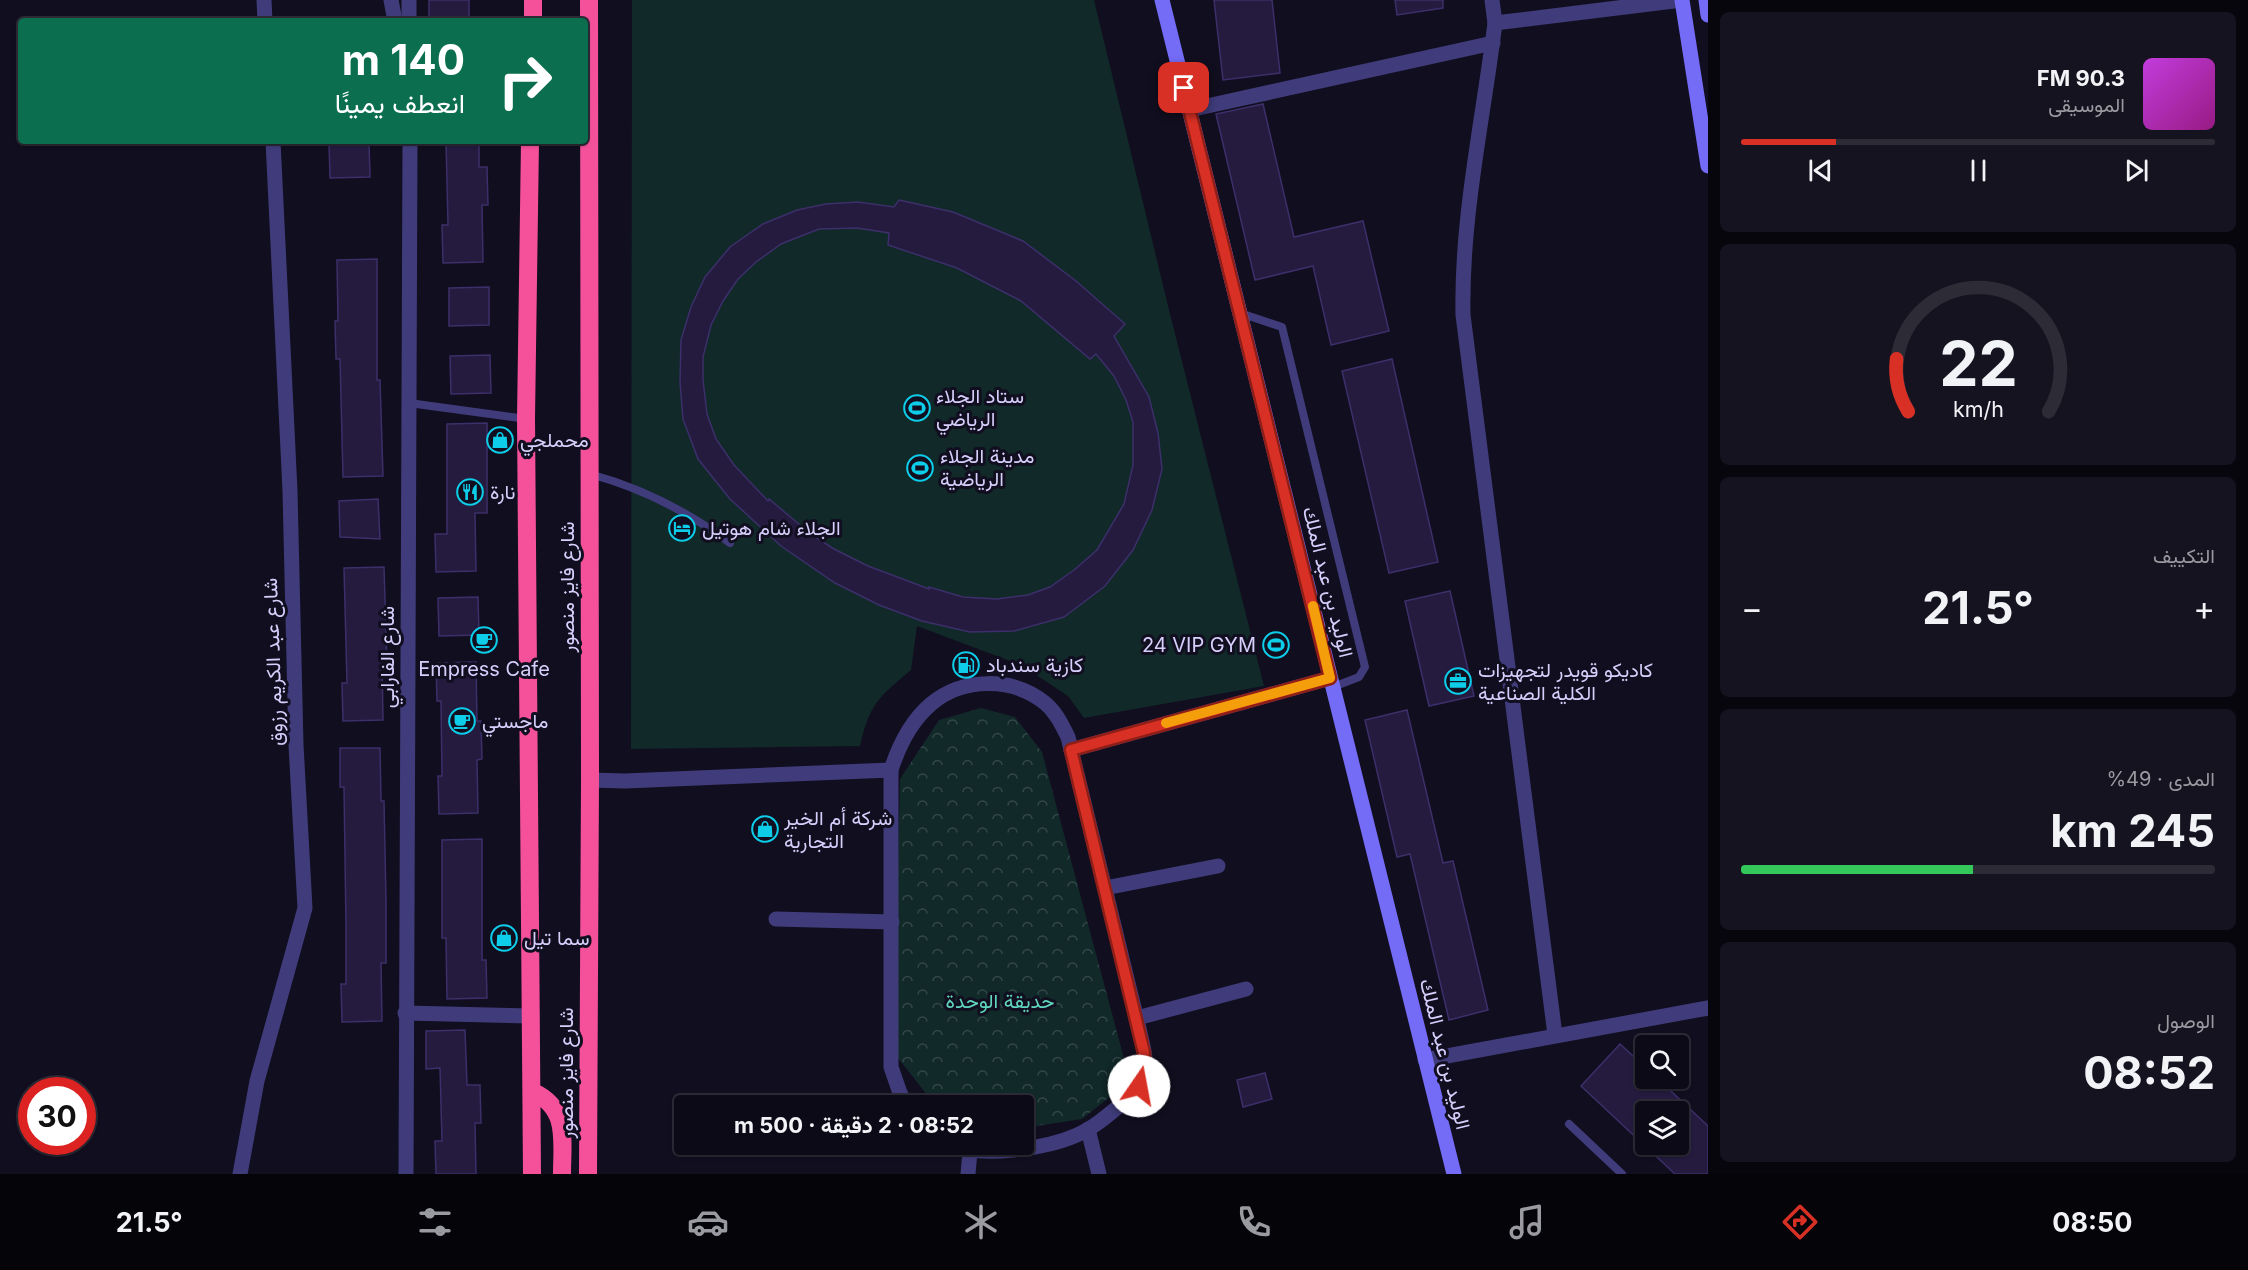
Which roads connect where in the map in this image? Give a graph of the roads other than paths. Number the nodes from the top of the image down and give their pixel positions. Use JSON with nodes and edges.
{"nodes":[{"id":1,"x":264,"y":0,"type":"edge"},
{"id":2,"x":391,"y":0,"type":"edge"},
{"id":3,"x":409,"y":0,"type":"edge"},
{"id":4,"x":533,"y":0,"type":"edge"},
{"id":5,"x":589,"y":0,"type":"edge"},
{"id":6,"x":1162,"y":0,"type":"edge"},
{"id":7,"x":1492,"y":0,"type":"edge"},
{"id":8,"x":1682,"y":0,"type":"edge"},
{"id":9,"x":1706,"y":0,"type":"edge"},
{"id":10,"x":1708,"y":15,"type":"edge"},
{"id":11,"x":265,"y":18,"type":"edge"},
{"id":12,"x":394,"y":18,"type":"edge"},
{"id":13,"x":409,"y":18,"type":"edge"},
{"id":14,"x":532,"y":18,"type":"edge"},
{"id":15,"x":1495,"y":23,"type":"junction"},
{"id":16,"x":1493,"y":43,"type":"junction"},
{"id":17,"x":1189,"y":110,"type":"junction"},
{"id":18,"x":273,"y":144,"type":"edge"},
{"id":19,"x":410,"y":144,"type":"edge"},
{"id":20,"x":530,"y":144,"type":"edge"},
{"id":21,"x":1708,"y":166,"type":"edge"},
{"id":22,"x":1240,"y":313,"type":"junction"},
{"id":23,"x":409,"y":403,"type":"junction"},
{"id":24,"x":525,"y":419,"type":"junction"},
{"id":25,"x":588,"y":474,"type":"junction"},
{"id":26,"x":730,"y":543,"type":"dead end"},
{"id":27,"x":1332,"y":683,"type":"junction"},
{"id":28,"x":1071,"y":750,"type":"junction"},
{"id":29,"x":891,"y":770,"type":"junction"},
{"id":30,"x":590,"y":780,"type":"junction"},
{"id":31,"x":1218,"y":866,"type":"dead end"},
{"id":32,"x":1105,"y":888,"type":"junction"},
{"id":33,"x":776,"y":919,"type":"dead end"},
{"id":34,"x":892,"y":922,"type":"junction"},
{"id":35,"x":1246,"y":989,"type":"dead end"},
{"id":36,"x":1708,"y":1008,"type":"edge"},
{"id":37,"x":405,"y":1012,"type":"junction"},
{"id":38,"x":532,"y":1016,"type":"junction"},
{"id":39,"x":1137,"y":1018,"type":"junction"},
{"id":40,"x":1555,"y":1035,"type":"junction"},
{"id":41,"x":1425,"y":1060,"type":"junction"},
{"id":42,"x":533,"y":1092,"type":"junction"},
{"id":43,"x":902,"y":1095,"type":"edge"},
{"id":44,"x":1569,"y":1124,"type":"dead end"},
{"id":45,"x":1088,"y":1129,"type":"junction"},
{"id":46,"x":1444,"y":1134,"type":"junction"},
{"id":47,"x":1034,"y":1146,"type":"edge"},
{"id":48,"x":970,"y":1155,"type":"edge"},
{"id":49,"x":240,"y":1174,"type":"edge"},
{"id":50,"x":406,"y":1174,"type":"edge"},
{"id":51,"x":532,"y":1174,"type":"edge"},
{"id":52,"x":562,"y":1174,"type":"edge"},
{"id":53,"x":588,"y":1174,"type":"edge"},
{"id":54,"x":968,"y":1174,"type":"edge"},
{"id":55,"x":1099,"y":1174,"type":"edge"},
{"id":56,"x":1442,"y":1174,"type":"edge"},
{"id":57,"x":1454,"y":1174,"type":"edge"},
{"id":58,"x":1622,"y":1174,"type":"edge"}],
"edges":[{"from":1,"to":11,"type":"street"},
{"from":2,"to":12,"type":"street"},
{"from":3,"to":13,"type":"street"},
{"from":4,"to":14,"type":"highway"},
{"from":5,"to":25,"type":"highway","name":"شارع فايز منصور"},
{"from":6,"to":17,"type":"main road","name":"الوليد بن عبد الملك"},
{"from":7,"to":15,"type":"street"},
{"from":8,"to":15,"type":"street"},
{"from":8,"to":21,"type":"main road"},
{"from":9,"to":10,"type":"main road"},
{"from":15,"to":16,"type":"street"},
{"from":16,"to":17,"type":"street"},
{"from":16,"to":40,"type":"street"},
{"from":17,"to":22,"type":"main road","name":"الوليد بن عبد الملك"},
{"from":18,"to":49,"type":"street","name":"شارع عبد الكريم رزوق"},
{"from":19,"to":23,"type":"street","name":"شارع الفارابي"},
{"from":20,"to":24,"type":"highway","name":"شارع فايز منصور"},
{"from":22,"to":27,"type":"main road","name":"الوليد بن عبد الملك"},
{"from":22,"to":27,"type":"lane"},
{"from":23,"to":24,"type":"lane"},
{"from":23,"to":37,"type":"street","name":"شارع الفارابي"},
{"from":24,"to":38,"type":"highway","name":"شارع فايز منصور"},
{"from":25,"to":26,"type":"lane"},
{"from":25,"to":30,"type":"highway","name":"شارع فايز منصور"},
{"from":27,"to":28,"type":"street"},
{"from":27,"to":41,"type":"main road","name":"الوليد بن عبد الملك"},
{"from":28,"to":29,"type":"street"},
{"from":28,"to":32,"type":"street"},
{"from":29,"to":30,"type":"street"},
{"from":29,"to":34,"type":"street"},
{"from":30,"to":53,"type":"highway","name":"شارع فايز منصور"},
{"from":31,"to":32,"type":"street"},
{"from":32,"to":39,"type":"street"},
{"from":33,"to":34,"type":"street"},
{"from":34,"to":43,"type":"street"},
{"from":35,"to":39,"type":"street"},
{"from":36,"to":40,"type":"street"},
{"from":37,"to":38,"type":"street"},
{"from":37,"to":50,"type":"street","name":"شارع الفارابي"},
{"from":38,"to":42,"type":"highway","name":"شارع فايز منصور"},
{"from":39,"to":45,"type":"street"},
{"from":40,"to":41,"type":"street"},
{"from":41,"to":46,"type":"main road","name":"الوليد بن عبد الملك"},
{"from":42,"to":51,"type":"highway","name":"شارع فايز منصور"},
{"from":42,"to":52,"type":"highway"},
{"from":44,"to":58,"type":"lane"},
{"from":45,"to":47,"type":"street"},
{"from":45,"to":55,"type":"street"},
{"from":46,"to":56,"type":"main road"},
{"from":46,"to":57,"type":"main road","name":"الوليد بن عبد الملك"},
{"from":48,"to":54,"type":"street"}]}
